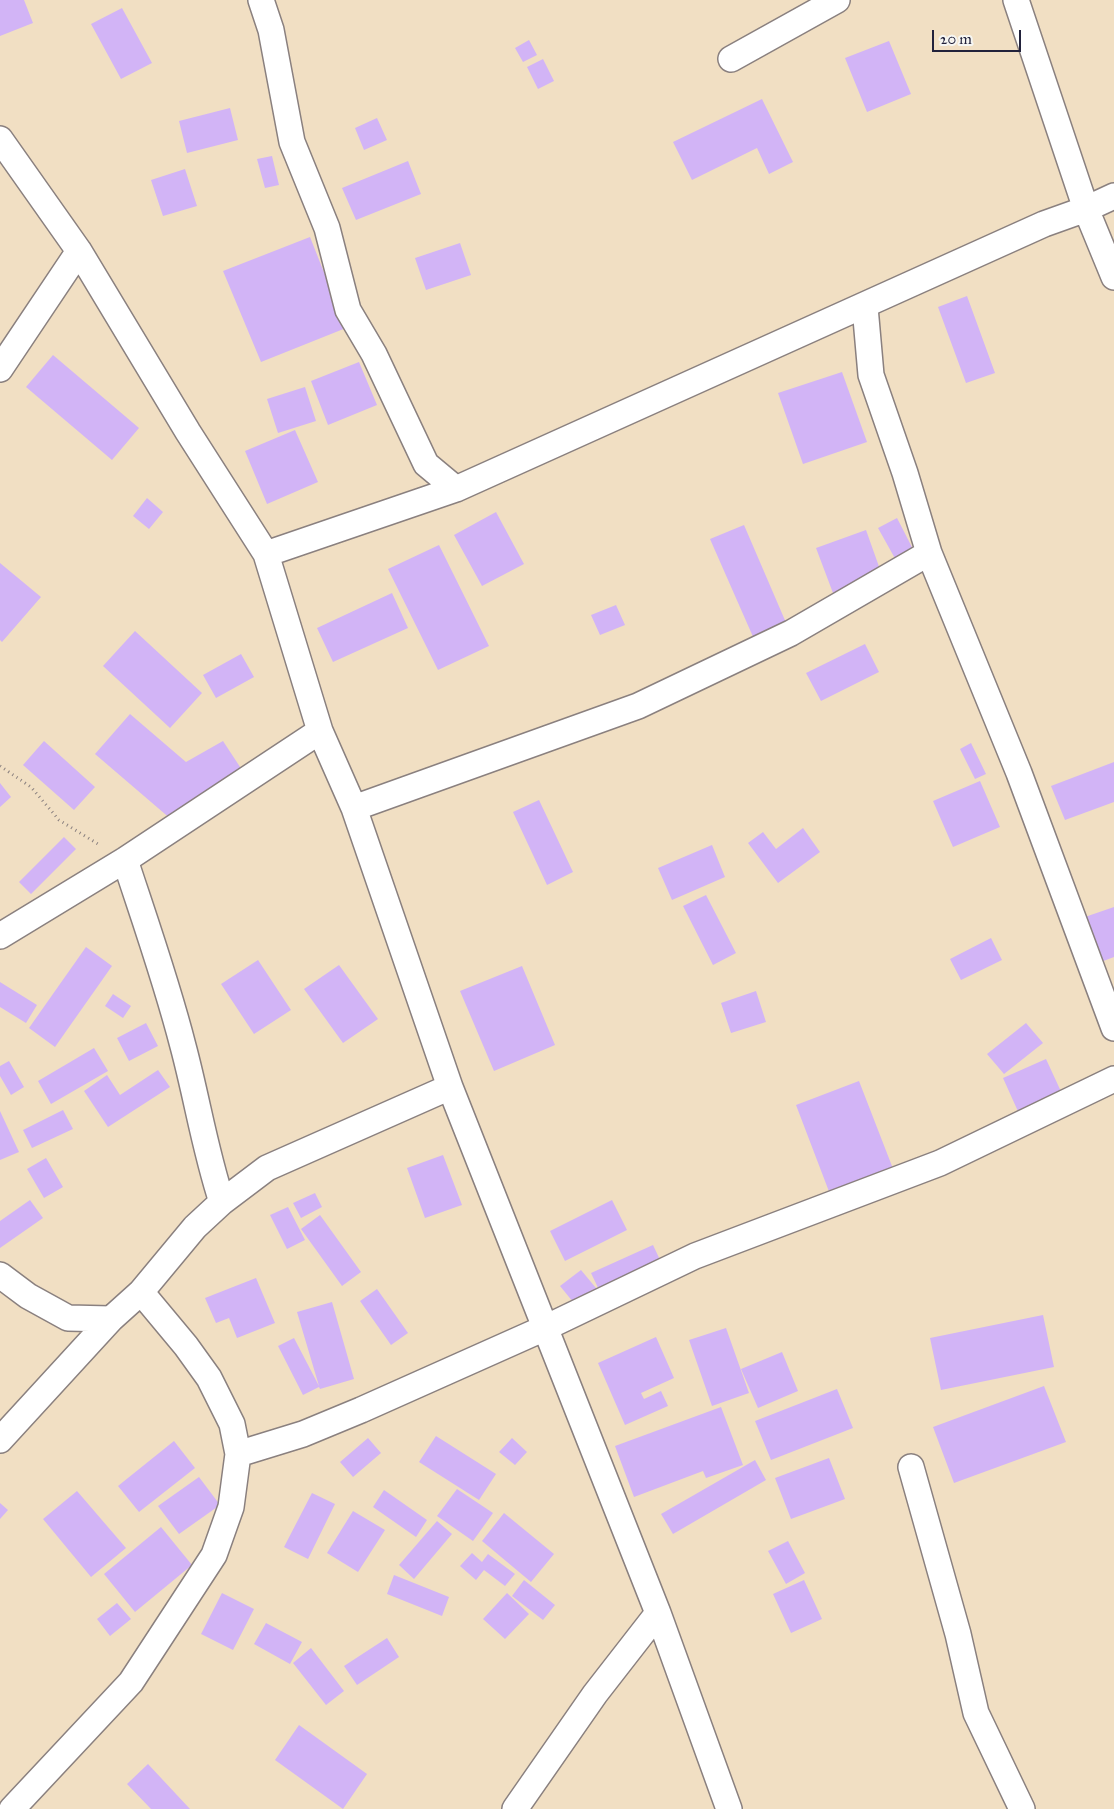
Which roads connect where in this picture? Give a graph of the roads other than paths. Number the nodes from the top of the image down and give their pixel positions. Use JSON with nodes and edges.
{"nodes":[{"id":1,"x":261,"y":0,"type":"edge"},
{"id":2,"x":837,"y":0,"type":"edge"},
{"id":3,"x":1016,"y":0,"type":"edge"},
{"id":4,"x":731,"y":59,"type":"dead end"},
{"id":5,"x":0,"y":140,"type":"edge"},
{"id":6,"x":1114,"y":196,"type":"edge"},
{"id":7,"x":1086,"y":209,"type":"junction"},
{"id":8,"x":80,"y":251,"type":"junction"},
{"id":9,"x":1114,"y":278,"type":"edge"},
{"id":10,"x":864,"y":307,"type":"junction"},
{"id":11,"x":0,"y":369,"type":"edge"},
{"id":12,"x":456,"y":490,"type":"junction"},
{"id":13,"x":929,"y":553,"type":"junction"},
{"id":14,"x":266,"y":554,"type":"junction"},
{"id":15,"x":320,"y":732,"type":"junction"},
{"id":16,"x":354,"y":808,"type":"junction"},
{"id":17,"x":125,"y":860,"type":"junction"},
{"id":18,"x":0,"y":936,"type":"edge"},
{"id":19,"x":1114,"y":1028,"type":"edge"},
{"id":20,"x":1114,"y":1078,"type":"edge"},
{"id":21,"x":450,"y":1087,"type":"junction"},
{"id":22,"x":222,"y":1202,"type":"junction"},
{"id":23,"x":0,"y":1275,"type":"edge"},
{"id":24,"x":141,"y":1292,"type":"junction"},
{"id":25,"x":112,"y":1319,"type":"junction"},
{"id":26,"x":547,"y":1327,"type":"junction"},
{"id":27,"x":0,"y":1440,"type":"edge"},
{"id":28,"x":238,"y":1454,"type":"junction"},
{"id":29,"x":911,"y":1467,"type":"dead end"},
{"id":30,"x":658,"y":1613,"type":"junction"},
{"id":31,"x":12,"y":1809,"type":"edge"},
{"id":32,"x":515,"y":1809,"type":"edge"},
{"id":33,"x":729,"y":1809,"type":"edge"},
{"id":34,"x":1022,"y":1809,"type":"edge"}],
"edges":[{"from":1,"to":12,"type":"street"},
{"from":2,"to":4,"type":"street"},
{"from":3,"to":7,"type":"street"},
{"from":5,"to":8,"type":"street"},
{"from":6,"to":7,"type":"street"},
{"from":7,"to":9,"type":"street"},
{"from":7,"to":10,"type":"street"},
{"from":8,"to":11,"type":"street"},
{"from":8,"to":14,"type":"street"},
{"from":10,"to":12,"type":"street"},
{"from":10,"to":13,"type":"street"},
{"from":12,"to":14,"type":"street"},
{"from":13,"to":16,"type":"street"},
{"from":13,"to":19,"type":"street"},
{"from":14,"to":15,"type":"street"},
{"from":15,"to":16,"type":"street"},
{"from":15,"to":17,"type":"street"},
{"from":16,"to":21,"type":"street"},
{"from":17,"to":18,"type":"street"},
{"from":17,"to":22,"type":"street"},
{"from":20,"to":26,"type":"street"},
{"from":21,"to":22,"type":"street"},
{"from":21,"to":26,"type":"street"},
{"from":22,"to":24,"type":"street"},
{"from":23,"to":25,"type":"street"},
{"from":24,"to":25,"type":"street"},
{"from":24,"to":28,"type":"street"},
{"from":25,"to":27,"type":"street"},
{"from":26,"to":28,"type":"street"},
{"from":26,"to":30,"type":"street"},
{"from":28,"to":31,"type":"street"},
{"from":29,"to":34,"type":"street"},
{"from":30,"to":32,"type":"street"},
{"from":30,"to":33,"type":"street"}]}
